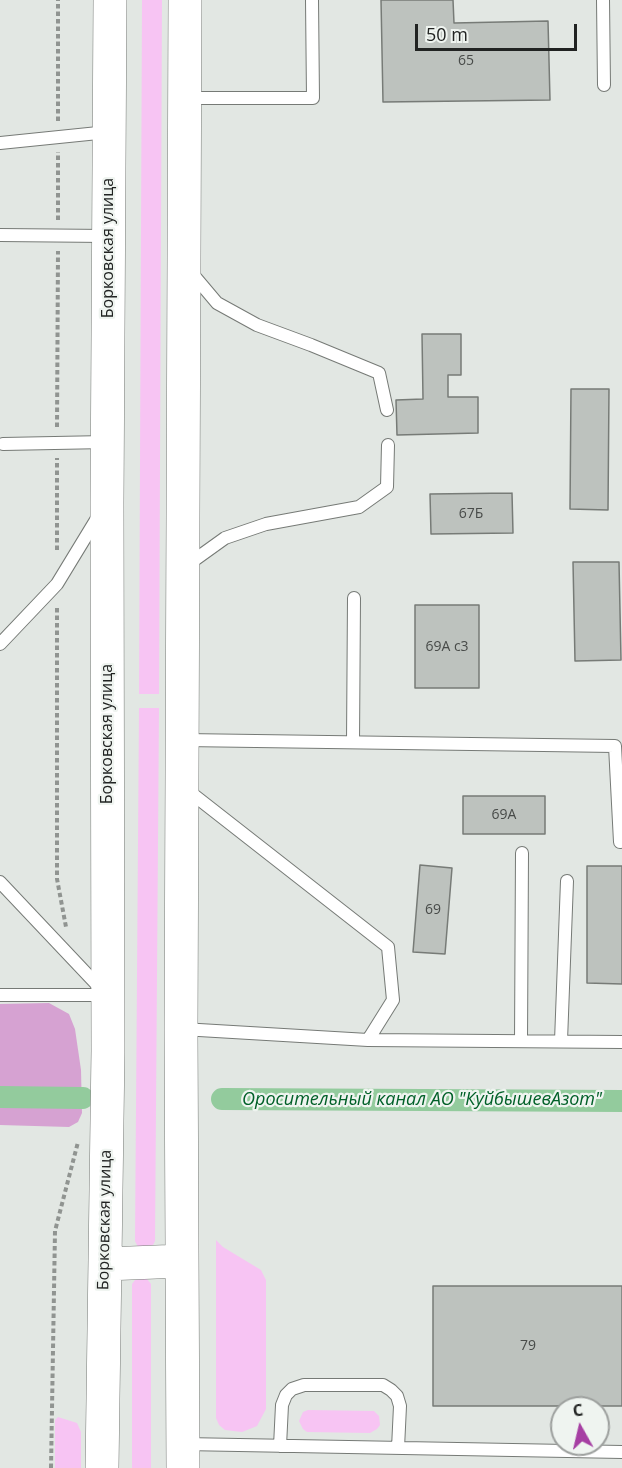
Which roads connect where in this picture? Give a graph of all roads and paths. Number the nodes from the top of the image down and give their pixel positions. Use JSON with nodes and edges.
{"nodes":[{"id":1,"x":58,"y":0,"type":"edge"},
{"id":2,"x":110,"y":0,"type":"edge"},
{"id":3,"x":185,"y":0,"type":"edge"},
{"id":4,"x":312,"y":0,"type":"edge"},
{"id":5,"x":603,"y":0,"type":"edge"},
{"id":6,"x":604,"y":85,"type":"dead end"},
{"id":7,"x":184,"y":99,"type":"junction"},
{"id":8,"x":109,"y":132,"type":"junction"},
{"id":9,"x":58,"y":137,"type":"junction"},
{"id":10,"x":0,"y":143,"type":"edge"},
{"id":11,"x":0,"y":236,"type":"edge"},
{"id":12,"x":58,"y":236,"type":"junction"},
{"id":13,"x":108,"y":236,"type":"junction"},
{"id":14,"x":184,"y":263,"type":"junction"},
{"id":15,"x":387,"y":410,"type":"dead end"},
{"id":16,"x":107,"y":442,"type":"junction"},
{"id":17,"x":57,"y":443,"type":"junction"},
{"id":18,"x":3,"y":444,"type":"dead end"},
{"id":19,"x":388,"y":445,"type":"dead end"},
{"id":20,"x":107,"y":502,"type":"junction"},
{"id":21,"x":182,"y":569,"type":"junction"},
{"id":22,"x":57,"y":584,"type":"junction"},
{"id":23,"x":354,"y":598,"type":"dead end"},
{"id":24,"x":0,"y":644,"type":"edge"},
{"id":25,"x":183,"y":740,"type":"junction"},
{"id":26,"x":353,"y":742,"type":"junction"},
{"id":27,"x":183,"y":787,"type":"junction"},
{"id":28,"x":620,"y":842,"type":"dead end"},
{"id":29,"x":522,"y":853,"type":"dead end"},
{"id":30,"x":567,"y":881,"type":"dead end"},
{"id":31,"x":0,"y":882,"type":"edge"},
{"id":32,"x":72,"y":958,"type":"junction"},
{"id":33,"x":0,"y":994,"type":"edge"},
{"id":34,"x":107,"y":995,"type":"junction"},
{"id":35,"x":181,"y":1029,"type":"junction"},
{"id":36,"x":368,"y":1040,"type":"junction"},
{"id":37,"x":521,"y":1041,"type":"junction"},
{"id":38,"x":561,"y":1041,"type":"junction"},
{"id":39,"x":622,"y":1041,"type":"edge"},
{"id":40,"x":80,"y":1134,"type":"dead end"},
{"id":41,"x":182,"y":1261,"type":"junction"},
{"id":42,"x":105,"y":1264,"type":"junction"},
{"id":43,"x":280,"y":1446,"type":"junction"},
{"id":44,"x":398,"y":1448,"type":"junction"},
{"id":45,"x":622,"y":1452,"type":"edge"},
{"id":46,"x":183,"y":1456,"type":"edge"},
{"id":47,"x":51,"y":1468,"type":"edge"},
{"id":48,"x":102,"y":1468,"type":"edge"}],
"edges":[{"from":1,"to":9,"type":"path"},
{"from":2,"to":8,"type":"main road","name":"Борковская улица"},
{"from":3,"to":7,"type":"main road"},
{"from":4,"to":7,"type":"lane"},
{"from":5,"to":6,"type":"lane"},
{"from":7,"to":14,"type":"main road"},
{"from":8,"to":9,"type":"lane"},
{"from":8,"to":13,"type":"main road","name":"Борковская улица"},
{"from":9,"to":10,"type":"lane"},
{"from":9,"to":12,"type":"path"},
{"from":11,"to":12,"type":"lane"},
{"from":12,"to":13,"type":"lane"},
{"from":12,"to":17,"type":"path"},
{"from":13,"to":16,"type":"main road","name":"Борковская улица"},
{"from":14,"to":15,"type":"lane"},
{"from":14,"to":21,"type":"main road"},
{"from":16,"to":17,"type":"lane"},
{"from":16,"to":20,"type":"main road","name":"Борковская улица"},
{"from":17,"to":18,"type":"lane"},
{"from":17,"to":22,"type":"path"},
{"from":19,"to":21,"type":"lane"},
{"from":20,"to":22,"type":"lane"},
{"from":20,"to":34,"type":"main road","name":"Борковская улица"},
{"from":21,"to":25,"type":"main road"},
{"from":22,"to":24,"type":"lane"},
{"from":22,"to":32,"type":"path"},
{"from":23,"to":26,"type":"lane"},
{"from":25,"to":26,"type":"lane"},
{"from":25,"to":27,"type":"main road"},
{"from":26,"to":28,"type":"lane"},
{"from":27,"to":35,"type":"main road"},
{"from":27,"to":36,"type":"lane"},
{"from":29,"to":37,"type":"lane"},
{"from":30,"to":38,"type":"lane"},
{"from":31,"to":32,"type":"lane"},
{"from":32,"to":34,"type":"lane"},
{"from":33,"to":34,"type":"lane"},
{"from":34,"to":42,"type":"main road","name":"Борковская улица"},
{"from":35,"to":36,"type":"lane"},
{"from":35,"to":41,"type":"main road"},
{"from":36,"to":37,"type":"lane"},
{"from":37,"to":38,"type":"lane"},
{"from":38,"to":39,"type":"lane"},
{"from":40,"to":47,"type":"path"},
{"from":41,"to":42,"type":"main road"},
{"from":41,"to":46,"type":"main road"},
{"from":42,"to":48,"type":"main road","name":"Борковская улица"},
{"from":43,"to":44,"type":"lane"},
{"from":43,"to":44,"type":"lane"},
{"from":43,"to":46,"type":"lane"},
{"from":44,"to":45,"type":"lane"}]}
